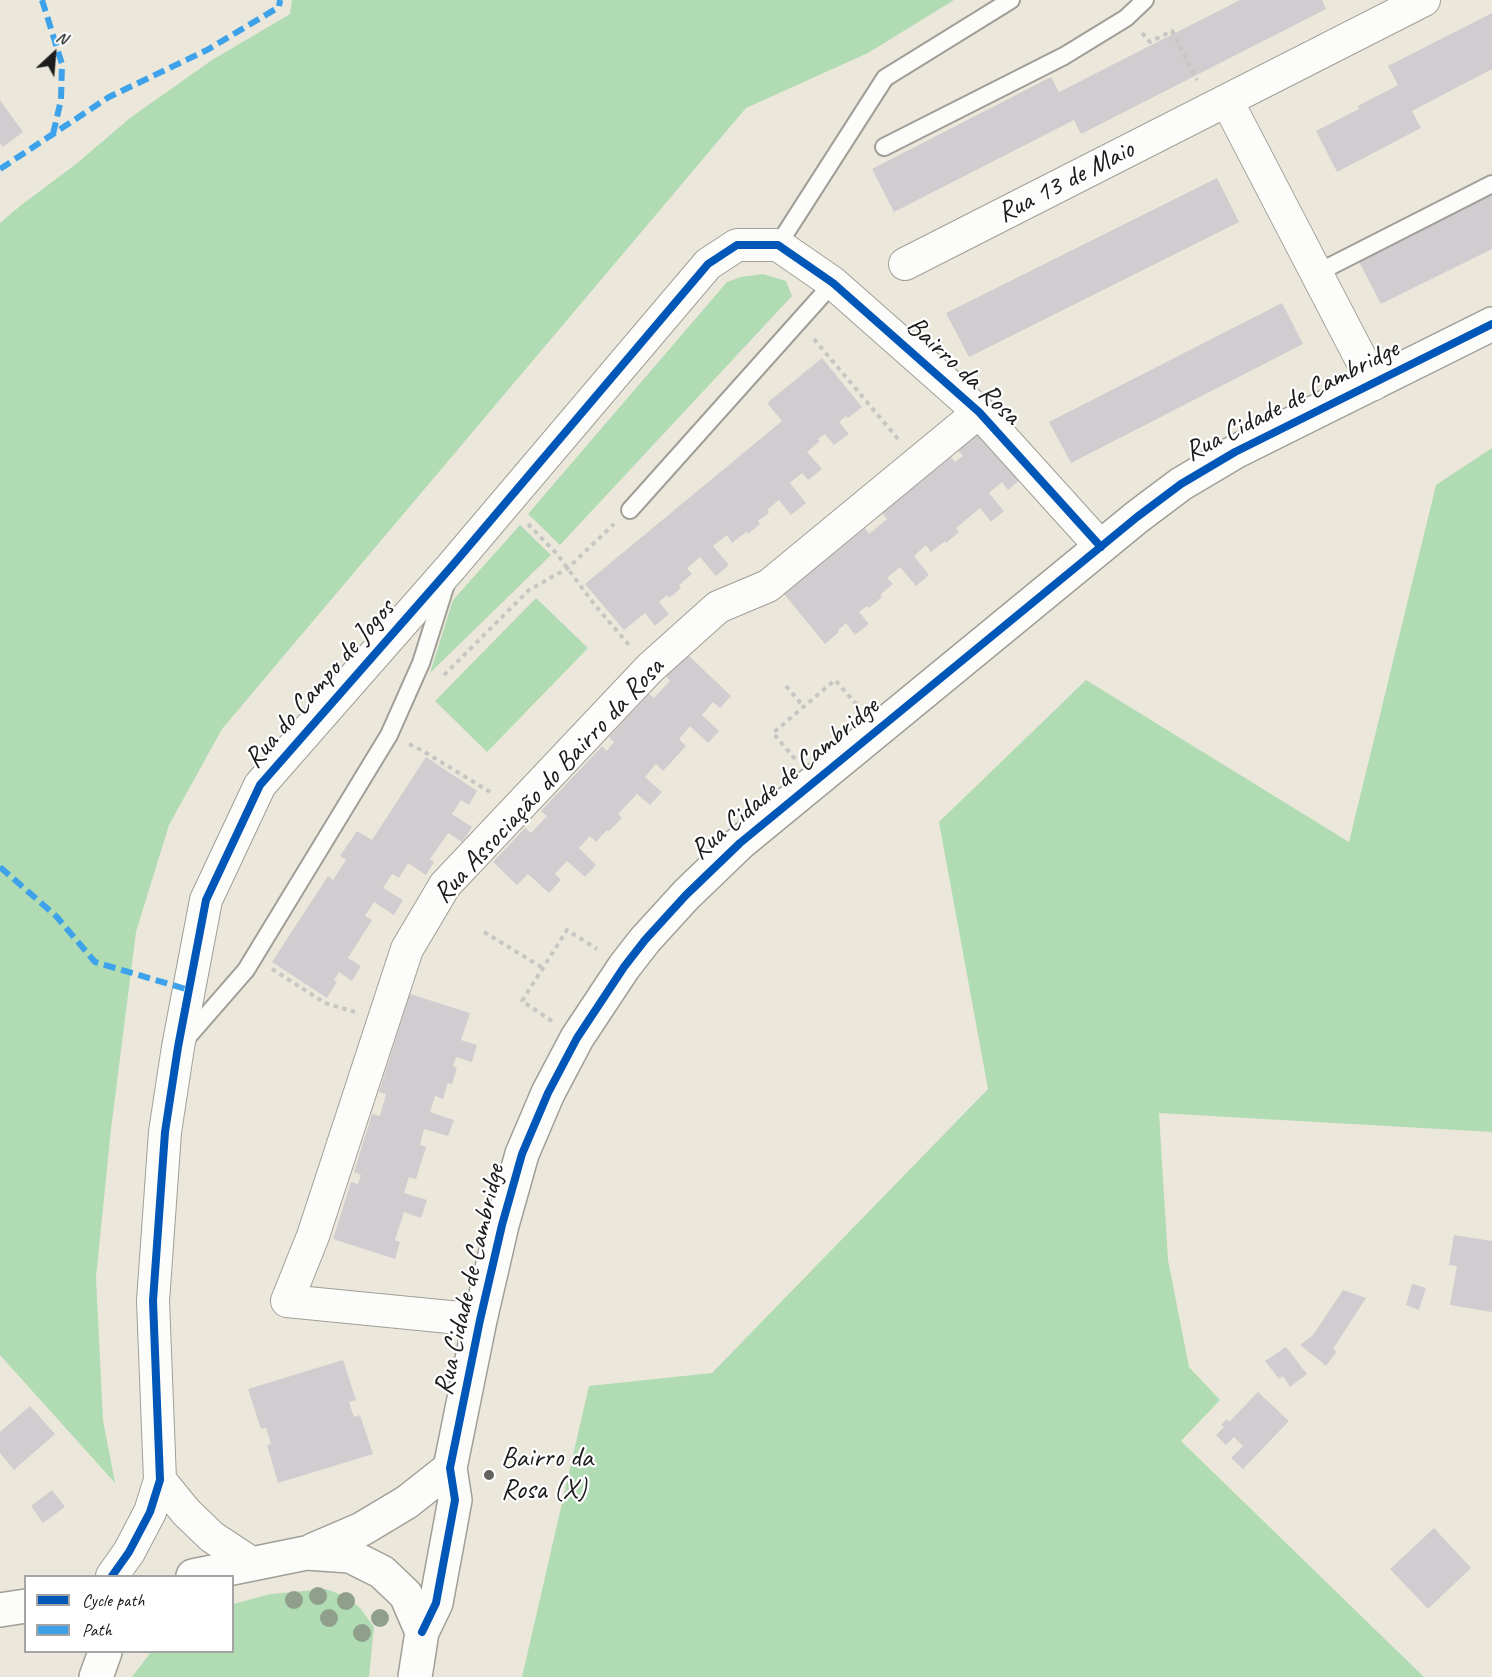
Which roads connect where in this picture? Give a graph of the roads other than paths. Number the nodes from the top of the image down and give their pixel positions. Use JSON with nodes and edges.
{"nodes":[{"id":1,"x":1011,"y":0,"type":"edge"},
{"id":2,"x":1145,"y":0,"type":"edge"},
{"id":3,"x":1424,"y":0,"type":"edge"},
{"id":4,"x":1227,"y":101,"type":"junction"},
{"id":5,"x":884,"y":147,"type":"dead end"},
{"id":6,"x":1492,"y":184,"type":"edge"},
{"id":7,"x":778,"y":245,"type":"junction"},
{"id":8,"x":905,"y":264,"type":"dead end"},
{"id":9,"x":1317,"y":273,"type":"junction"},
{"id":10,"x":832,"y":283,"type":"junction"},
{"id":11,"x":1492,"y":324,"type":"edge"},
{"id":12,"x":1374,"y":384,"type":"junction"},
{"id":13,"x":979,"y":412,"type":"junction"},
{"id":14,"x":630,"y":510,"type":"road end"},
{"id":15,"x":1101,"y":547,"type":"junction"},
{"id":16,"x":452,"y":566,"type":"junction"},
{"id":17,"x":178,"y":1047,"type":"junction"},
{"id":18,"x":480,"y":1320,"type":"junction"},
{"id":19,"x":450,"y":1468,"type":"junction"},
{"id":20,"x":160,"y":1480,"type":"junction"},
{"id":21,"x":306,"y":1553,"type":"junction"},
{"id":22,"x":253,"y":1564,"type":"junction"},
{"id":23,"x":113,"y":1575,"type":"edge"},
{"id":24,"x":198,"y":1575,"type":"edge"},
{"id":25,"x":24,"y":1606,"type":"edge"},
{"id":26,"x":0,"y":1610,"type":"edge"},
{"id":27,"x":422,"y":1632,"type":"junction"},
{"id":28,"x":105,"y":1653,"type":"edge"},
{"id":29,"x":96,"y":1677,"type":"edge"},
{"id":30,"x":414,"y":1677,"type":"edge"}],
"edges":[{"from":1,"to":7,"type":"lane"},
{"from":2,"to":5,"type":"lane"},
{"from":3,"to":4,"type":"street","name":"Rua 13 de Maio"},
{"from":4,"to":8,"type":"street","name":"Rua 13 de Maio"},
{"from":4,"to":9,"type":"street"},
{"from":6,"to":9,"type":"lane"},
{"from":7,"to":10,"type":"street","name":"Bairro da Rosa"},
{"from":7,"to":16,"type":"street","name":"Rua do Campo de Jogos"},
{"from":9,"to":12,"type":"street"},
{"from":10,"to":13,"type":"street","name":"Bairro da Rosa"},
{"from":10,"to":14,"type":"lane"},
{"from":11,"to":12,"type":"street","name":"Rua Cidade de Cambridge"},
{"from":12,"to":15,"type":"street","name":"Rua Cidade de Cambridge"},
{"from":13,"to":15,"type":"street","name":"Bairro da Rosa"},
{"from":13,"to":18,"type":"street","name":"Rua Associação do Bairro da Rosa"},
{"from":15,"to":18,"type":"street","name":"Rua Cidade de Cambridge"},
{"from":16,"to":17,"type":"lane"},
{"from":16,"to":17,"type":"street","name":"Rua do Campo de Jogos"},
{"from":17,"to":20,"type":"street","name":"Rua do Campo de Jogos"},
{"from":18,"to":19,"type":"street","name":"Rua Cidade de Cambridge"},
{"from":19,"to":21,"type":"street"},
{"from":19,"to":27,"type":"street","name":"Rua Cidade de Cambridge"},
{"from":20,"to":22,"type":"street"},
{"from":20,"to":23,"type":"street","name":"Rua do Campo de Jogos"},
{"from":21,"to":22,"type":"street"},
{"from":21,"to":27,"type":"street"},
{"from":22,"to":24,"type":"street"},
{"from":25,"to":26,"type":"street"},
{"from":27,"to":30,"type":"street","name":"Rua Cidade de Cambridge"},
{"from":28,"to":29,"type":"street"}]}
